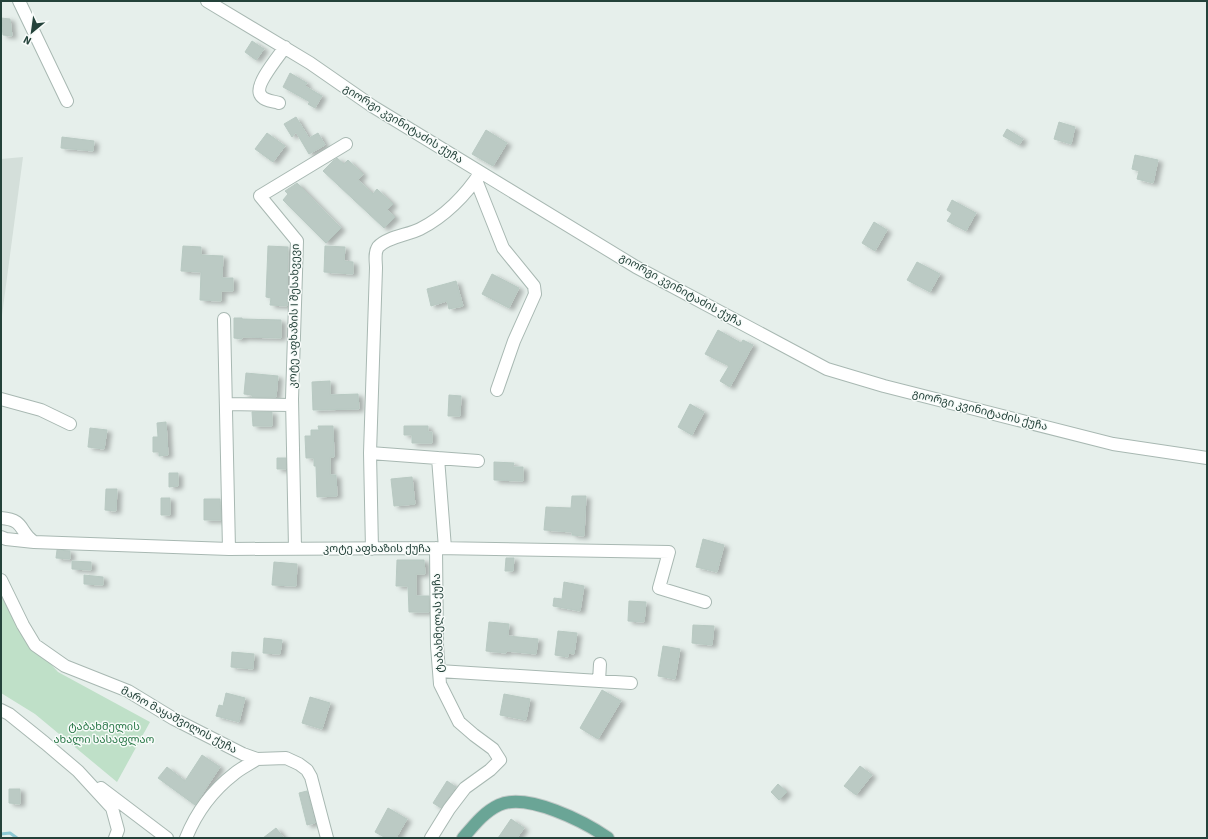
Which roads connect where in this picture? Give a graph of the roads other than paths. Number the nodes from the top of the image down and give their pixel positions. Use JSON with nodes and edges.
{"nodes":[{"id":1,"x":19,"y":1,"type":"edge"},
{"id":2,"x":207,"y":1,"type":"edge"},
{"id":3,"x":285,"y":47,"type":"junction"},
{"id":4,"x":66,"y":101,"type":"dead end"},
{"id":5,"x":279,"y":103,"type":"dead end"},
{"id":6,"x":346,"y":144,"type":"dead end"},
{"id":7,"x":478,"y":177,"type":"junction"},
{"id":8,"x":224,"y":319,"type":"dead end"},
{"id":9,"x":497,"y":390,"type":"dead end"},
{"id":10,"x":1,"y":399,"type":"edge"},
{"id":11,"x":226,"y":404,"type":"junction"},
{"id":12,"x":292,"y":405,"type":"junction"},
{"id":13,"x":70,"y":424,"type":"dead end"},
{"id":14,"x":370,"y":453,"type":"junction"},
{"id":15,"x":438,"y":458,"type":"junction"},
{"id":16,"x":1207,"y":458,"type":"edge"},
{"id":17,"x":478,"y":461,"type":"dead end"},
{"id":18,"x":1,"y":518,"type":"edge"},
{"id":19,"x":1,"y":537,"type":"edge"},
{"id":20,"x":34,"y":542,"type":"junction"},
{"id":21,"x":295,"y":548,"type":"junction"},
{"id":22,"x":440,"y":548,"type":"junction"},
{"id":23,"x":229,"y":549,"type":"junction"},
{"id":24,"x":372,"y":549,"type":"junction"},
{"id":25,"x":1,"y":580,"type":"edge"},
{"id":26,"x":705,"y":602,"type":"dead end"},
{"id":27,"x":600,"y":664,"type":"dead end"},
{"id":28,"x":439,"y":671,"type":"junction"},
{"id":29,"x":599,"y":681,"type":"junction"},
{"id":30,"x":631,"y":683,"type":"dead end"},
{"id":31,"x":1,"y":710,"type":"edge"},
{"id":32,"x":257,"y":759,"type":"junction"},
{"id":33,"x":78,"y":771,"type":"junction"},
{"id":34,"x":115,"y":838,"type":"edge"},
{"id":35,"x":167,"y":838,"type":"edge"},
{"id":36,"x":186,"y":838,"type":"edge"},
{"id":37,"x":327,"y":838,"type":"edge"},
{"id":38,"x":431,"y":838,"type":"edge"},
{"id":39,"x":463,"y":838,"type":"edge"},
{"id":40,"x":608,"y":838,"type":"edge"}],
"edges":[{"from":1,"to":4,"type":"street"},
{"from":2,"to":3,"type":"street","name":"გიორგი კვინიტაძის ქუჩა"},
{"from":3,"to":5,"type":"street"},
{"from":3,"to":7,"type":"street","name":"გიორგი კვინიტაძის ქუჩა"},
{"from":6,"to":12,"type":"street","name":"კოტე აფხაზის I შესახვევი"},
{"from":7,"to":9,"type":"street"},
{"from":7,"to":14,"type":"street"},
{"from":7,"to":16,"type":"street","name":"გიორგი კვინიტაძის ქუჩა"},
{"from":8,"to":11,"type":"street"},
{"from":10,"to":13,"type":"street"},
{"from":11,"to":12,"type":"street"},
{"from":11,"to":23,"type":"street"},
{"from":12,"to":21,"type":"street","name":"კოტე აფხაზის I შესახვევი"},
{"from":14,"to":15,"type":"street"},
{"from":14,"to":24,"type":"street"},
{"from":15,"to":17,"type":"street"},
{"from":15,"to":22,"type":"street","name":"ტაბახმელას ქუჩა"},
{"from":18,"to":20,"type":"street"},
{"from":19,"to":20,"type":"street","name":"კოტე აფხაზის ქუჩა"},
{"from":20,"to":23,"type":"street","name":"კოტე აფხაზის ქუჩა"},
{"from":21,"to":23,"type":"street","name":"კოტე აფხაზის ქუჩა"},
{"from":21,"to":24,"type":"street","name":"კოტე აფხაზის ქუჩა"},
{"from":22,"to":24,"type":"street","name":"კოტე აფხაზის ქუჩა"},
{"from":22,"to":26,"type":"street","name":"კოტე აფხაზის ქუჩა"},
{"from":22,"to":28,"type":"street","name":"ტაბახმელას ქუჩა"},
{"from":25,"to":32,"type":"street","name":"მარო მაყაშვილის ქუჩა"},
{"from":27,"to":29,"type":"street"},
{"from":28,"to":29,"type":"street"},
{"from":28,"to":38,"type":"street","name":"ტაბახმელას ქუჩა"},
{"from":29,"to":30,"type":"street"},
{"from":31,"to":33,"type":"street"},
{"from":32,"to":36,"type":"street"},
{"from":32,"to":37,"type":"street","name":"მარო მაყაშვილის ქუჩა"},
{"from":33,"to":34,"type":"street"},
{"from":33,"to":35,"type":"street"},
{"from":39,"to":40,"type":"main road"}]}
